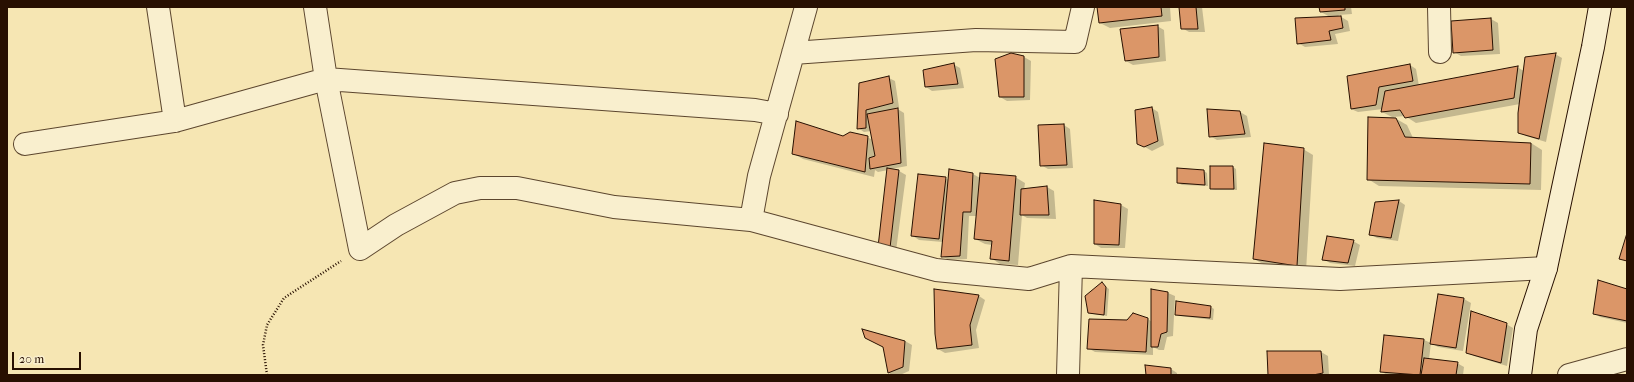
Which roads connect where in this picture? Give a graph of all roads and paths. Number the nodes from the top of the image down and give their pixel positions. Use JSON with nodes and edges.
{"nodes":[{"id":1,"x":158,"y":7,"type":"edge"},
{"id":2,"x":315,"y":7,"type":"edge"},
{"id":3,"x":806,"y":7,"type":"edge"},
{"id":4,"x":1082,"y":7,"type":"edge"},
{"id":5,"x":1439,"y":7,"type":"edge"},
{"id":6,"x":1600,"y":7,"type":"edge"},
{"id":7,"x":1440,"y":52,"type":"dead end"},
{"id":8,"x":792,"y":53,"type":"junction"},
{"id":9,"x":326,"y":78,"type":"junction"},
{"id":10,"x":777,"y":114,"type":"junction"},
{"id":11,"x":175,"y":121,"type":"junction"},
{"id":12,"x":25,"y":144,"type":"dead end"},
{"id":13,"x":751,"y":220,"type":"junction"},
{"id":14,"x":360,"y":249,"type":"junction"},
{"id":15,"x":1071,"y":266,"type":"junction"},
{"id":16,"x":1546,"y":268,"type":"junction"},
{"id":17,"x":1627,"y":359,"type":"edge"},
{"id":18,"x":267,"y":375,"type":"edge"},
{"id":19,"x":1068,"y":375,"type":"edge"},
{"id":20,"x":1520,"y":375,"type":"edge"},
{"id":21,"x":1569,"y":375,"type":"edge"}],
"edges":[{"from":1,"to":11,"type":"street"},
{"from":2,"to":9,"type":"street"},
{"from":3,"to":8,"type":"street"},
{"from":4,"to":8,"type":"street"},
{"from":5,"to":7,"type":"street"},
{"from":6,"to":16,"type":"street"},
{"from":8,"to":10,"type":"street"},
{"from":9,"to":10,"type":"street"},
{"from":9,"to":11,"type":"street"},
{"from":9,"to":14,"type":"street"},
{"from":10,"to":13,"type":"street"},
{"from":11,"to":12,"type":"street"},
{"from":13,"to":14,"type":"street"},
{"from":13,"to":15,"type":"street"},
{"from":14,"to":18,"type":"path"},
{"from":15,"to":16,"type":"street"},
{"from":15,"to":19,"type":"street"},
{"from":16,"to":20,"type":"street"},
{"from":17,"to":21,"type":"street"}]}
